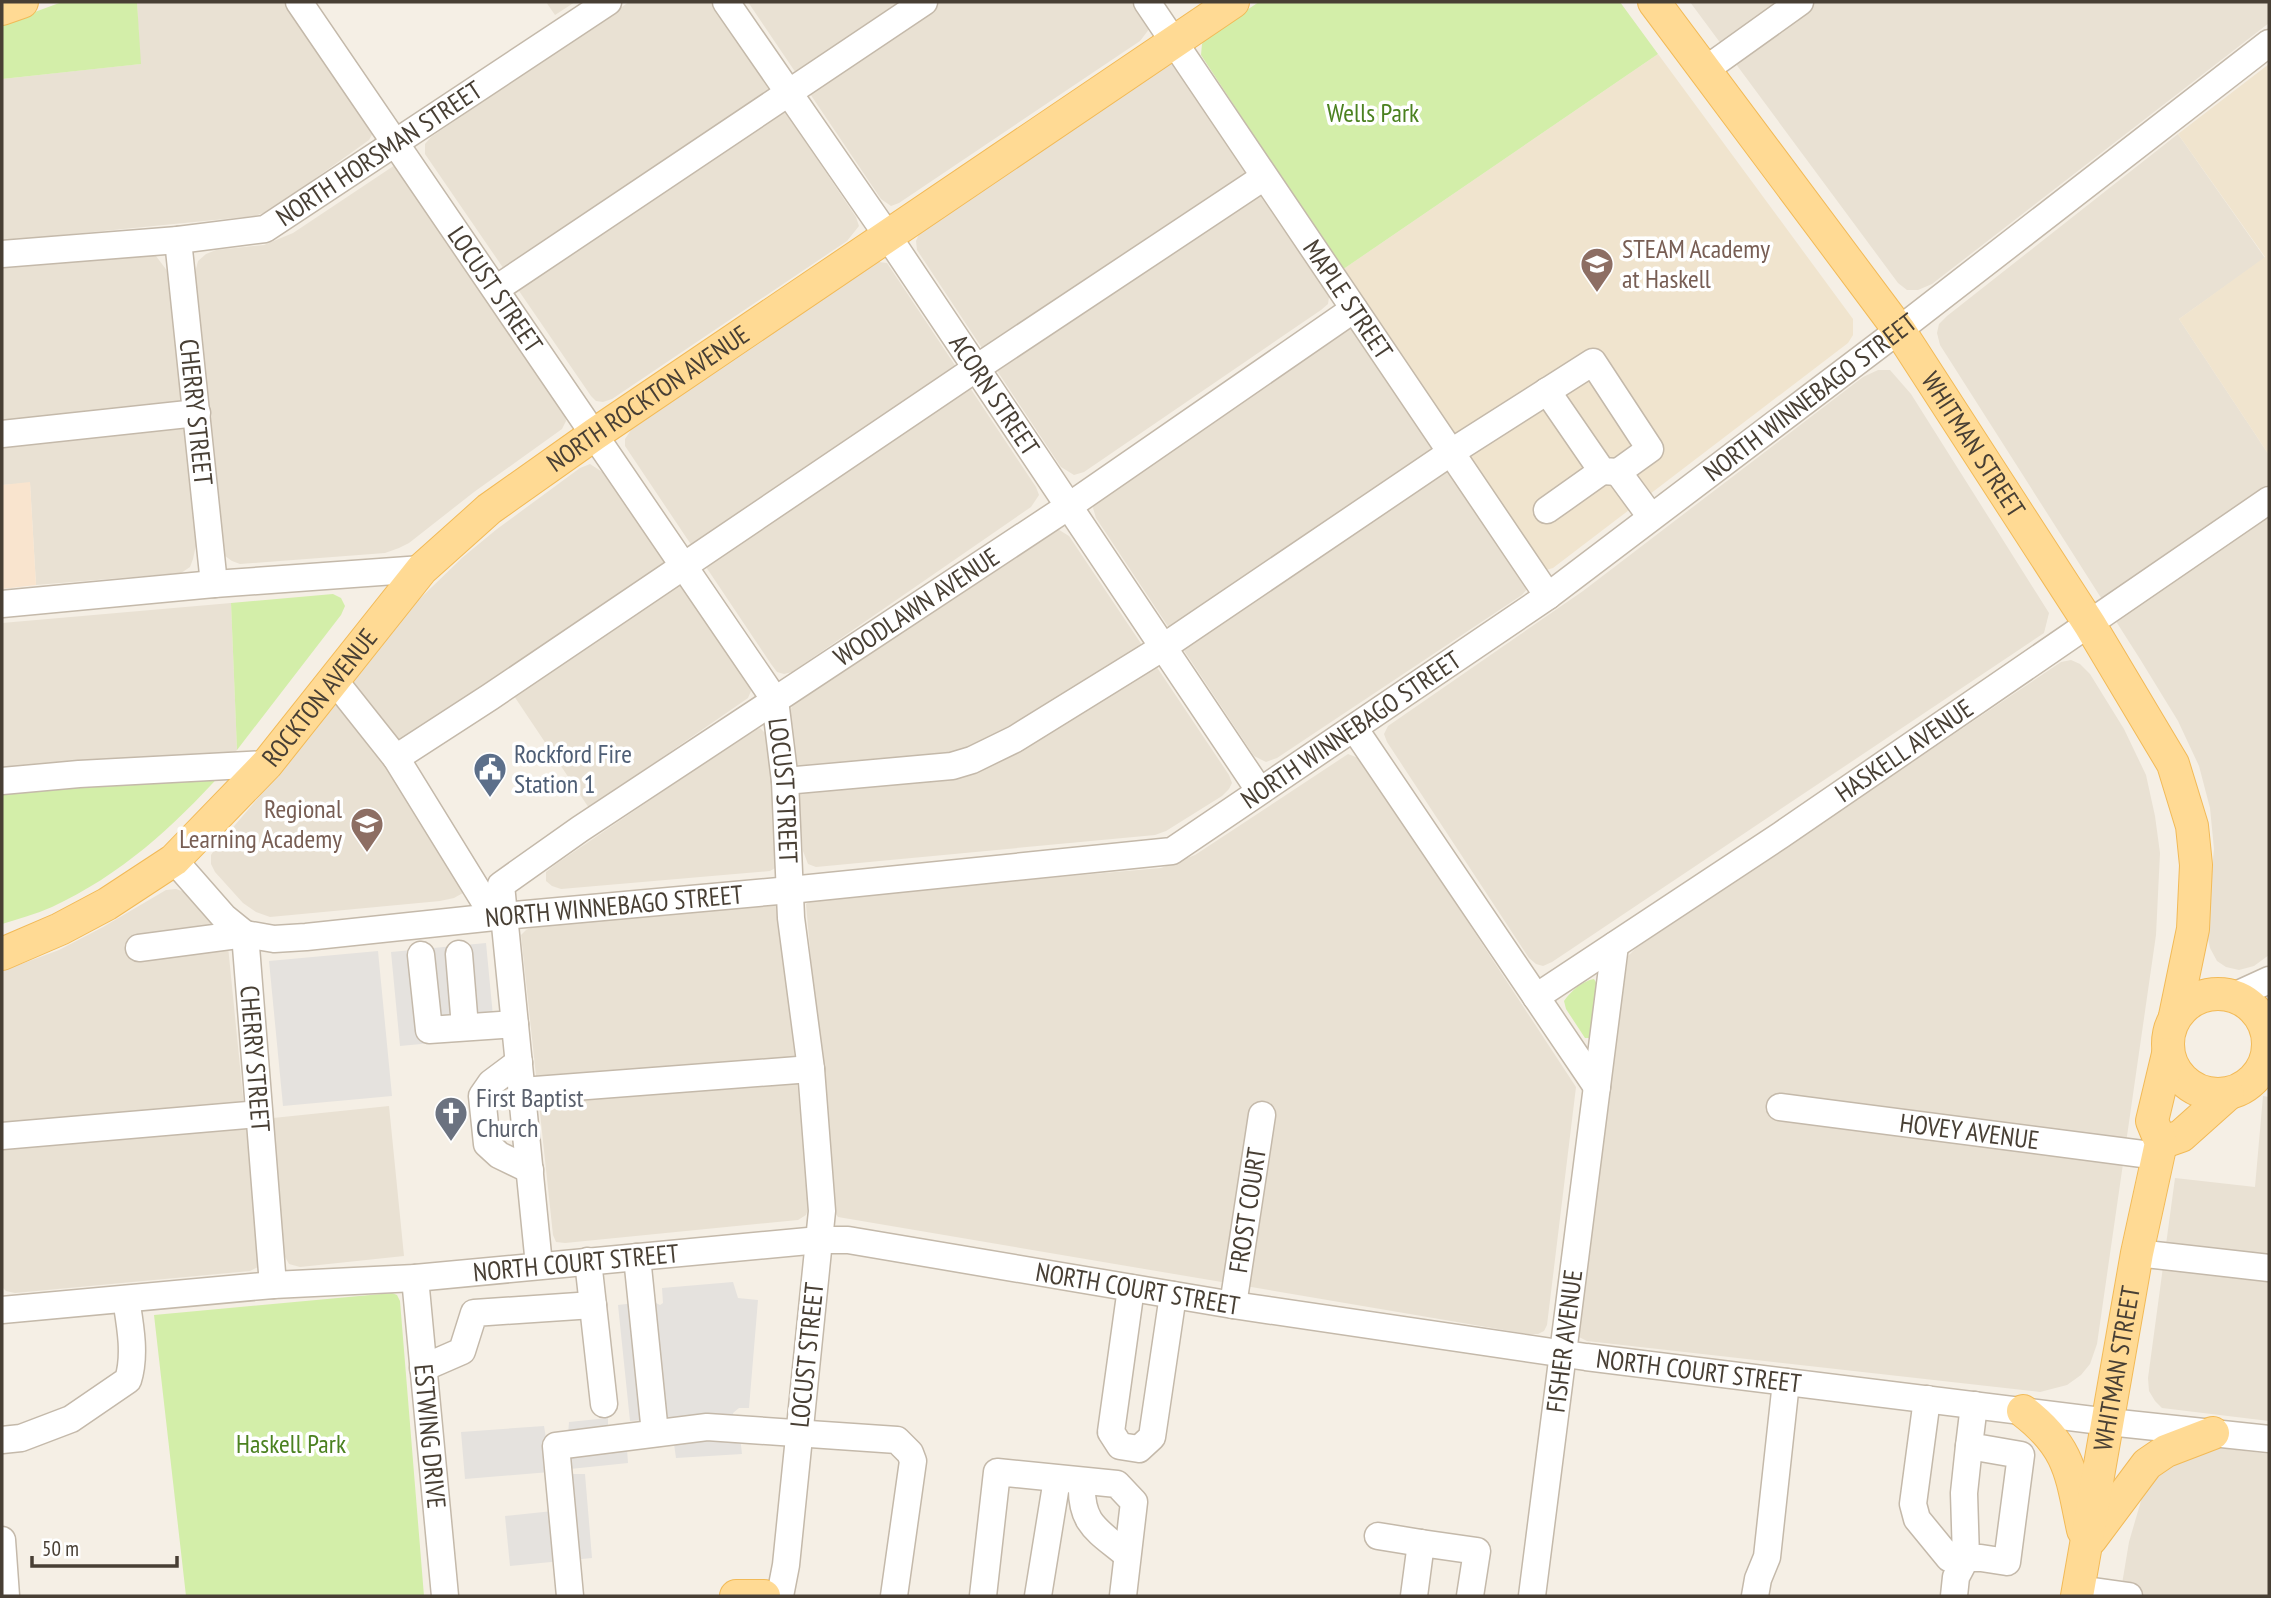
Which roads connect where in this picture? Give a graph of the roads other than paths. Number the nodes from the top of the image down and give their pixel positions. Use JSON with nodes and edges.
{"nodes":[{"id":1,"x":22,"y":2,"type":"edge"},
{"id":2,"x":299,"y":2,"type":"edge"},
{"id":3,"x":608,"y":2,"type":"edge"},
{"id":4,"x":726,"y":2,"type":"edge"},
{"id":5,"x":923,"y":2,"type":"edge"},
{"id":6,"x":1147,"y":2,"type":"edge"},
{"id":7,"x":1233,"y":2,"type":"edge"},
{"id":8,"x":1654,"y":2,"type":"edge"},
{"id":9,"x":1800,"y":2,"type":"edge"},
{"id":10,"x":2,"y":9,"type":"edge"},
{"id":11,"x":1174,"y":43,"type":"junction"},
{"id":12,"x":2269,"y":43,"type":"edge"},
{"id":13,"x":1705,"y":70,"type":"junction"},
{"id":14,"x":788,"y":94,"type":"junction"},
{"id":15,"x":396,"y":144,"type":"junction"},
{"id":16,"x":1264,"y":177,"type":"junction"},
{"id":17,"x":887,"y":235,"type":"junction"},
{"id":18,"x":178,"y":240,"type":"junction"},
{"id":19,"x":2,"y":254,"type":"edge"},
{"id":20,"x":496,"y":289,"type":"junction"},
{"id":21,"x":1354,"y":309,"type":"junction"},
{"id":22,"x":1899,"y":330,"type":"junction"},
{"id":23,"x":975,"y":369,"type":"junction"},
{"id":24,"x":1547,"y":391,"type":"junction"},
{"id":25,"x":197,"y":413,"type":"junction"},
{"id":26,"x":595,"y":433,"type":"junction"},
{"id":27,"x":2,"y":434,"type":"edge"},
{"id":28,"x":1450,"y":453,"type":"junction"},
{"id":29,"x":1610,"y":472,"type":"junction"},
{"id":30,"x":2269,"y":500,"type":"edge"},
{"id":31,"x":1069,"y":506,"type":"junction"},
{"id":32,"x":1547,"y":510,"type":"dead end"},
{"id":33,"x":1651,"y":517,"type":"junction"},
{"id":34,"x":684,"y":565,"type":"junction"},
{"id":35,"x":422,"y":569,"type":"junction"},
{"id":36,"x":214,"y":584,"type":"junction"},
{"id":37,"x":1548,"y":596,"type":"junction"},
{"id":38,"x":2,"y":604,"type":"edge"},
{"id":39,"x":2090,"y":625,"type":"junction"},
{"id":40,"x":1162,"y":648,"type":"junction"},
{"id":41,"x":334,"y":680,"type":"junction"},
{"id":42,"x":775,"y":701,"type":"junction"},
{"id":43,"x":1354,"y":728,"type":"junction"},
{"id":44,"x":396,"y":758,"type":"junction"},
{"id":45,"x":267,"y":764,"type":"junction"},
{"id":46,"x":2,"y":781,"type":"edge"},
{"id":47,"x":785,"y":781,"type":"junction"},
{"id":48,"x":1259,"y":790,"type":"junction"},
{"id":49,"x":174,"y":860,"type":"junction"},
{"id":50,"x":790,"y":890,"type":"junction"},
{"id":51,"x":499,"y":916,"type":"junction"},
{"id":52,"x":2193,"y":929,"type":"junction"},
{"id":53,"x":246,"y":934,"type":"junction"},
{"id":54,"x":1615,"y":945,"type":"junction"},
{"id":55,"x":139,"y":947,"type":"dead end"},
{"id":56,"x":2,"y":954,"type":"edge"},
{"id":57,"x":459,"y":954,"type":"dead end"},
{"id":58,"x":421,"y":955,"type":"dead end"},
{"id":59,"x":2269,"y":980,"type":"edge"},
{"id":60,"x":2227,"y":995,"type":"junction"},
{"id":61,"x":1536,"y":997,"type":"junction"},
{"id":62,"x":2175,"y":1016,"type":"junction"},
{"id":63,"x":515,"y":1024,"type":"junction"},
{"id":64,"x":466,"y":1027,"type":"junction"},
{"id":65,"x":2269,"y":1047,"type":"edge"},
{"id":66,"x":2168,"y":1054,"type":"junction"},
{"id":67,"x":519,"y":1062,"type":"junction"},
{"id":68,"x":811,"y":1069,"type":"junction"},
{"id":69,"x":1597,"y":1087,"type":"junction"},
{"id":70,"x":522,"y":1091,"type":"junction"},
{"id":71,"x":2228,"y":1094,"type":"junction"},
{"id":72,"x":1780,"y":1107,"type":"dead end"},
{"id":73,"x":259,"y":1114,"type":"junction"},
{"id":74,"x":1262,"y":1115,"type":"dead end"},
{"id":75,"x":2,"y":1136,"type":"edge"},
{"id":76,"x":2159,"y":1149,"type":"junction"},
{"id":77,"x":530,"y":1170,"type":"junction"},
{"id":78,"x":819,"y":1240,"type":"junction"},
{"id":79,"x":2137,"y":1253,"type":"junction"},
{"id":80,"x":637,"y":1256,"type":"junction"},
{"id":81,"x":588,"y":1261,"type":"junction"},
{"id":82,"x":539,"y":1265,"type":"junction"},
{"id":83,"x":2269,"y":1268,"type":"edge"},
{"id":84,"x":415,"y":1278,"type":"junction"},
{"id":85,"x":273,"y":1285,"type":"junction"},
{"id":86,"x":1131,"y":1288,"type":"junction"},
{"id":87,"x":1173,"y":1295,"type":"junction"},
{"id":88,"x":126,"y":1299,"type":"junction"},
{"id":89,"x":593,"y":1305,"type":"junction"},
{"id":90,"x":1233,"y":1305,"type":"junction"},
{"id":91,"x":2,"y":1310,"type":"edge"},
{"id":92,"x":1561,"y":1354,"type":"junction"},
{"id":93,"x":423,"y":1368,"type":"junction"},
{"id":94,"x":1786,"y":1382,"type":"junction"},
{"id":95,"x":1927,"y":1399,"type":"junction"},
{"id":96,"x":604,"y":1404,"type":"dead end"},
{"id":97,"x":1974,"y":1405,"type":"junction"},
{"id":98,"x":2023,"y":1411,"type":"junction"},
{"id":99,"x":2109,"y":1422,"type":"junction"},
{"id":100,"x":655,"y":1433,"type":"junction"},
{"id":101,"x":799,"y":1433,"type":"junction"},
{"id":102,"x":2213,"y":1433,"type":"junction"},
{"id":103,"x":2269,"y":1438,"type":"edge"},
{"id":104,"x":2,"y":1440,"type":"edge"},
{"id":105,"x":1969,"y":1446,"type":"junction"},
{"id":106,"x":1070,"y":1480,"type":"junction"},
{"id":107,"x":1378,"y":1536,"type":"dead end"},
{"id":108,"x":2,"y":1540,"type":"edge"},
{"id":109,"x":1421,"y":1543,"type":"junction"},
{"id":110,"x":2086,"y":1546,"type":"junction"},
{"id":111,"x":1127,"y":1555,"type":"junction"},
{"id":112,"x":1966,"y":1558,"type":"junction"},
{"id":113,"x":2078,"y":1593,"type":"edge"},
{"id":114,"x":6,"y":1596,"type":"edge"},
{"id":115,"x":445,"y":1596,"type":"edge"},
{"id":116,"x":570,"y":1596,"type":"edge"},
{"id":117,"x":736,"y":1596,"type":"edge"},
{"id":118,"x":764,"y":1596,"type":"edge"},
{"id":119,"x":780,"y":1596,"type":"edge"},
{"id":120,"x":894,"y":1596,"type":"edge"},
{"id":121,"x":983,"y":1596,"type":"edge"},
{"id":122,"x":1038,"y":1596,"type":"edge"},
{"id":123,"x":1123,"y":1596,"type":"edge"},
{"id":124,"x":1414,"y":1596,"type":"edge"},
{"id":125,"x":1471,"y":1596,"type":"edge"},
{"id":126,"x":1532,"y":1596,"type":"edge"},
{"id":127,"x":1755,"y":1596,"type":"edge"},
{"id":128,"x":1954,"y":1596,"type":"edge"},
{"id":129,"x":2129,"y":1596,"type":"edge"}],
"edges":[{"from":1,"to":10,"type":"main road"},
{"from":2,"to":15,"type":"street","name":"LOCUST STREET"},
{"from":3,"to":15,"type":"street","name":"NORTH HORSMAN STREET"},
{"from":4,"to":14,"type":"street","name":"ACORN STREET"},
{"from":5,"to":14,"type":"street"},
{"from":6,"to":11,"type":"street","name":"MAPLE STREET"},
{"from":7,"to":11,"type":"main road","name":"NORTH ROCKTON AVENUE"},
{"from":8,"to":13,"type":"main road","name":"WHITMAN STREET"},
{"from":9,"to":13,"type":"street"},
{"from":11,"to":16,"type":"street","name":"MAPLE STREET"},
{"from":11,"to":17,"type":"main road","name":"NORTH ROCKTON AVENUE"},
{"from":12,"to":22,"type":"street","name":"NORTH WINNEBAGO STREET"},
{"from":13,"to":22,"type":"main road","name":"WHITMAN STREET"},
{"from":14,"to":17,"type":"street","name":"ACORN STREET"},
{"from":14,"to":20,"type":"street"},
{"from":15,"to":18,"type":"street","name":"NORTH HORSMAN STREET"},
{"from":15,"to":20,"type":"street","name":"LOCUST STREET"},
{"from":16,"to":21,"type":"street","name":"MAPLE STREET"},
{"from":16,"to":23,"type":"street"},
{"from":17,"to":23,"type":"street","name":"ACORN STREET"},
{"from":17,"to":26,"type":"main road","name":"NORTH ROCKTON AVENUE"},
{"from":18,"to":19,"type":"street","name":"NORTH HORSMAN STREET"},
{"from":18,"to":25,"type":"street","name":"CHERRY STREET"},
{"from":20,"to":26,"type":"street","name":"LOCUST STREET"},
{"from":21,"to":28,"type":"street","name":"MAPLE STREET"},
{"from":21,"to":31,"type":"street","name":"WOODLAWN AVENUE"},
{"from":22,"to":33,"type":"street","name":"NORTH WINNEBAGO STREET"},
{"from":22,"to":39,"type":"main road","name":"WHITMAN STREET"},
{"from":23,"to":31,"type":"street","name":"ACORN STREET"},
{"from":23,"to":34,"type":"street"},
{"from":24,"to":28,"type":"street"},
{"from":24,"to":29,"type":"street"},
{"from":24,"to":29,"type":"street"},
{"from":25,"to":27,"type":"street"},
{"from":25,"to":36,"type":"street","name":"CHERRY STREET"},
{"from":26,"to":34,"type":"street","name":"LOCUST STREET"},
{"from":26,"to":35,"type":"main road","name":"NORTH ROCKTON AVENUE"},
{"from":28,"to":37,"type":"street","name":"MAPLE STREET"},
{"from":28,"to":40,"type":"street"},
{"from":29,"to":32,"type":"street"},
{"from":29,"to":33,"type":"street"},
{"from":30,"to":39,"type":"street","name":"HASKELL AVENUE"},
{"from":31,"to":40,"type":"street","name":"ACORN STREET"},
{"from":31,"to":42,"type":"street","name":"WOODLAWN AVENUE"},
{"from":33,"to":37,"type":"street","name":"NORTH WINNEBAGO STREET"},
{"from":34,"to":42,"type":"street","name":"LOCUST STREET"},
{"from":34,"to":44,"type":"street"},
{"from":35,"to":36,"type":"street"},
{"from":35,"to":41,"type":"main road","name":"ROCKTON AVENUE"},
{"from":36,"to":38,"type":"street"},
{"from":37,"to":43,"type":"street","name":"NORTH WINNEBAGO STREET"},
{"from":39,"to":52,"type":"main road","name":"WHITMAN STREET"},
{"from":39,"to":54,"type":"street","name":"HASKELL AVENUE"},
{"from":40,"to":47,"type":"street"},
{"from":40,"to":48,"type":"street","name":"ACORN STREET"},
{"from":41,"to":44,"type":"street"},
{"from":41,"to":45,"type":"main road","name":"ROCKTON AVENUE"},
{"from":42,"to":47,"type":"street","name":"LOCUST STREET"},
{"from":42,"to":51,"type":"street","name":"WOODLAWN AVENUE"},
{"from":43,"to":48,"type":"street","name":"NORTH WINNEBAGO STREET"},
{"from":43,"to":61,"type":"street"},
{"from":44,"to":51,"type":"street"},
{"from":45,"to":46,"type":"street"},
{"from":45,"to":49,"type":"main road","name":"ROCKTON AVENUE"},
{"from":47,"to":50,"type":"street","name":"LOCUST STREET"},
{"from":48,"to":50,"type":"street","name":"NORTH WINNEBAGO STREET"},
{"from":49,"to":53,"type":"street"},
{"from":49,"to":56,"type":"main road","name":"ROCKTON AVENUE"},
{"from":50,"to":51,"type":"street","name":"NORTH WINNEBAGO STREET"},
{"from":50,"to":68,"type":"street","name":"LOCUST STREET"},
{"from":51,"to":53,"type":"street","name":"NORTH WINNEBAGO STREET"},
{"from":51,"to":63,"type":"street"},
{"from":52,"to":60,"type":"main road","name":"WHITMAN STREET"},
{"from":52,"to":62,"type":"main road","name":"WHITMAN STREET"},
{"from":53,"to":55,"type":"street","name":"NORTH WINNEBAGO STREET"},
{"from":53,"to":73,"type":"street","name":"CHERRY STREET"},
{"from":54,"to":61,"type":"street","name":"HASKELL AVENUE"},
{"from":54,"to":69,"type":"street","name":"FISHER AVENUE"},
{"from":57,"to":64,"type":"street"},
{"from":58,"to":64,"type":"street"},
{"from":59,"to":60,"type":"street"},
{"from":60,"to":62,"type":"main road"},
{"from":60,"to":65,"type":"main road"},
{"from":61,"to":69,"type":"street"},
{"from":62,"to":66,"type":"main road"},
{"from":63,"to":64,"type":"street"},
{"from":63,"to":67,"type":"street"},
{"from":65,"to":71,"type":"main road"},
{"from":66,"to":71,"type":"main road"},
{"from":66,"to":76,"type":"main road","name":"WHITMAN STREET"},
{"from":67,"to":70,"type":"street"},
{"from":67,"to":77,"type":"street"},
{"from":68,"to":70,"type":"street"},
{"from":68,"to":78,"type":"street","name":"LOCUST STREET"},
{"from":69,"to":92,"type":"street","name":"FISHER AVENUE"},
{"from":70,"to":77,"type":"street"},
{"from":71,"to":76,"type":"main road"},
{"from":72,"to":76,"type":"street","name":"HOVEY AVENUE"},
{"from":73,"to":75,"type":"street"},
{"from":73,"to":85,"type":"street","name":"CHERRY STREET"},
{"from":74,"to":90,"type":"street","name":"FROST COURT"},
{"from":76,"to":79,"type":"main road","name":"WHITMAN STREET"},
{"from":77,"to":82,"type":"street"},
{"from":78,"to":80,"type":"street","name":"NORTH COURT STREET"},
{"from":78,"to":86,"type":"street","name":"NORTH COURT STREET"},
{"from":78,"to":101,"type":"street","name":"LOCUST STREET"},
{"from":79,"to":83,"type":"street"},
{"from":79,"to":99,"type":"main road","name":"WHITMAN STREET"},
{"from":80,"to":81,"type":"street","name":"NORTH COURT STREET"},
{"from":80,"to":100,"type":"street"},
{"from":81,"to":82,"type":"street","name":"NORTH COURT STREET"},
{"from":81,"to":89,"type":"street"},
{"from":82,"to":84,"type":"street","name":"NORTH COURT STREET"},
{"from":84,"to":85,"type":"street","name":"NORTH COURT STREET"},
{"from":84,"to":93,"type":"street","name":"ESTWING DRIVE"},
{"from":85,"to":88,"type":"street","name":"NORTH COURT STREET"},
{"from":86,"to":87,"type":"street","name":"NORTH COURT STREET"},
{"from":86,"to":87,"type":"street"},
{"from":87,"to":90,"type":"street","name":"NORTH COURT STREET"},
{"from":88,"to":91,"type":"street","name":"NORTH COURT STREET"},
{"from":88,"to":104,"type":"street"},
{"from":89,"to":93,"type":"street"},
{"from":89,"to":96,"type":"street"},
{"from":90,"to":92,"type":"street","name":"NORTH COURT STREET"},
{"from":92,"to":94,"type":"street","name":"NORTH COURT STREET"},
{"from":92,"to":126,"type":"street","name":"FISHER AVENUE"},
{"from":93,"to":115,"type":"street","name":"ESTWING DRIVE"},
{"from":94,"to":95,"type":"street","name":"NORTH COURT STREET"},
{"from":94,"to":127,"type":"street"},
{"from":95,"to":97,"type":"street","name":"NORTH COURT STREET"},
{"from":95,"to":112,"type":"street"},
{"from":97,"to":98,"type":"street","name":"NORTH COURT STREET"},
{"from":97,"to":105,"type":"street"},
{"from":98,"to":99,"type":"street","name":"NORTH COURT STREET"},
{"from":98,"to":110,"type":"main road"},
{"from":99,"to":102,"type":"street","name":"NORTH COURT STREET"},
{"from":99,"to":110,"type":"main road","name":"WHITMAN STREET"},
{"from":100,"to":101,"type":"street"},
{"from":100,"to":116,"type":"street"},
{"from":101,"to":119,"type":"street","name":"LOCUST STREET"},
{"from":101,"to":120,"type":"street"},
{"from":102,"to":103,"type":"street","name":"NORTH COURT STREET"},
{"from":102,"to":110,"type":"main road"},
{"from":105,"to":112,"type":"street"},
{"from":105,"to":112,"type":"street"},
{"from":106,"to":111,"type":"street"},
{"from":106,"to":111,"type":"street"},
{"from":106,"to":121,"type":"street"},
{"from":106,"to":122,"type":"street"},
{"from":107,"to":109,"type":"street"},
{"from":108,"to":114,"type":"street"},
{"from":109,"to":124,"type":"street"},
{"from":109,"to":125,"type":"street"},
{"from":110,"to":113,"type":"main road","name":"WHITMAN STREET"},
{"from":111,"to":123,"type":"street"},
{"from":112,"to":128,"type":"street"},
{"from":113,"to":129,"type":"street"},
{"from":117,"to":118,"type":"main road"}]}
